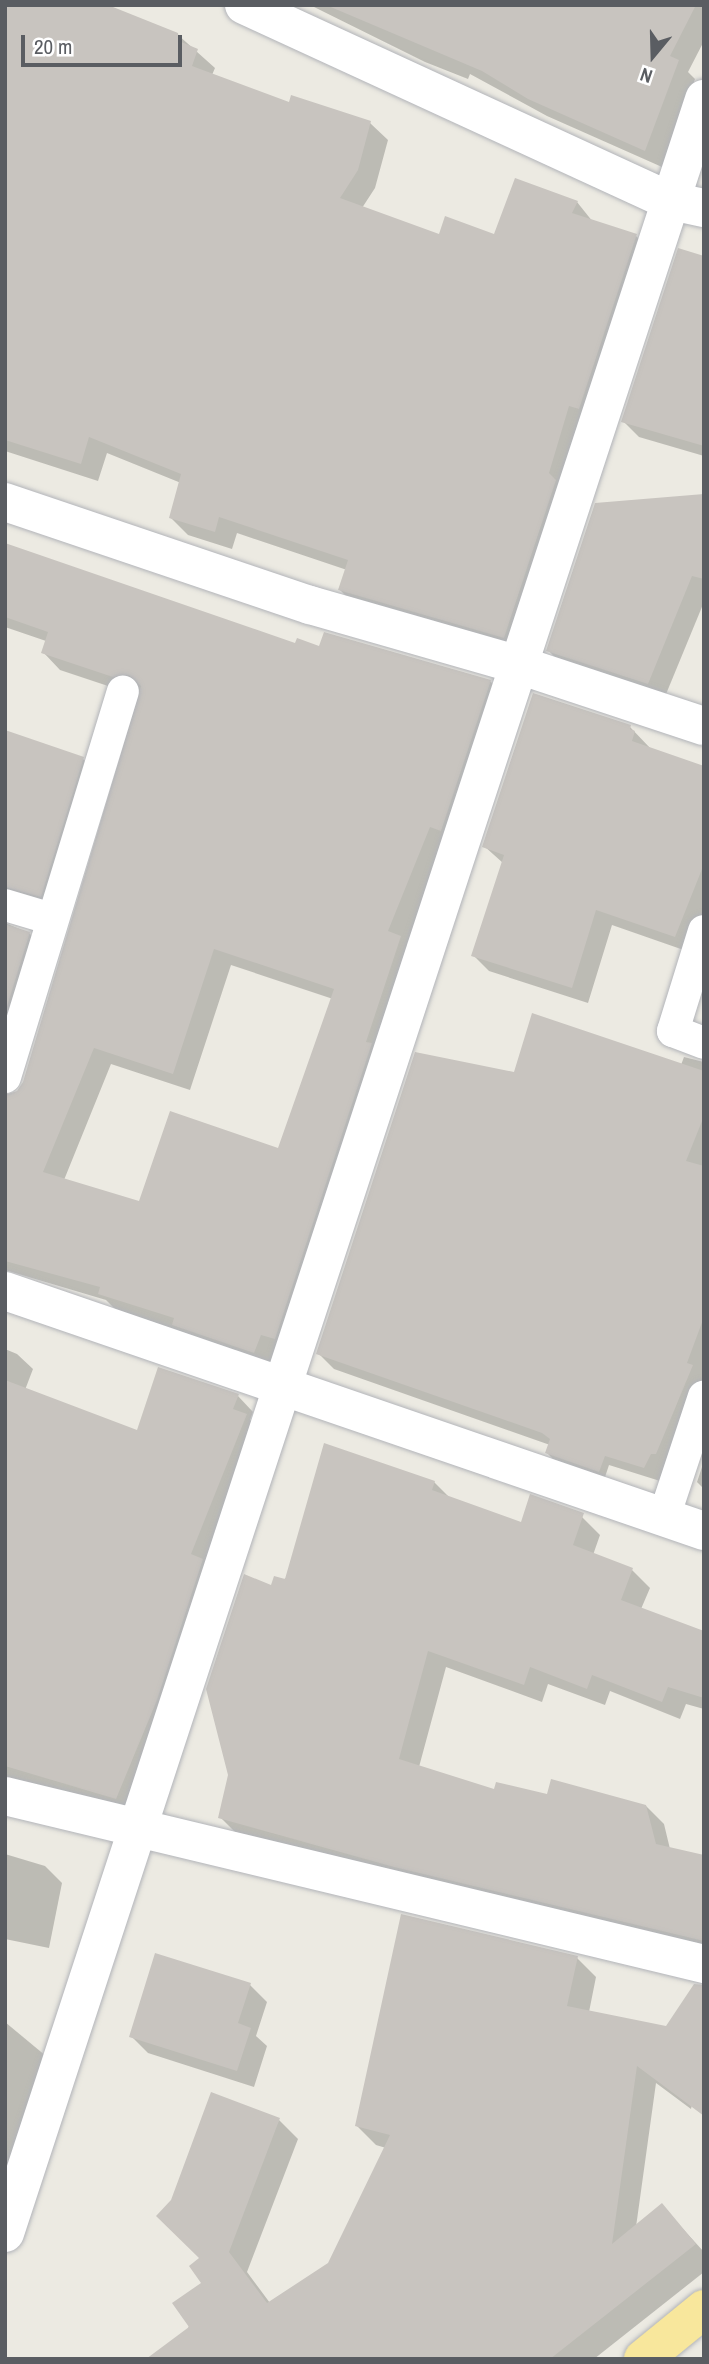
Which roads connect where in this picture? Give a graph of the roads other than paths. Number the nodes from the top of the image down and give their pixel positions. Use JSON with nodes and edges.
{"nodes":[{"id":1,"x":269,"y":10,"type":"edge"},
{"id":2,"x":704,"y":99,"type":"edge"},
{"id":3,"x":687,"y":204,"type":"edge"},
{"id":4,"x":5,"y":502,"type":"edge"},
{"id":5,"x":516,"y":664,"type":"junction"},
{"id":6,"x":123,"y":692,"type":"dead end"},
{"id":7,"x":704,"y":726,"type":"edge"},
{"id":8,"x":5,"y":905,"type":"edge"},
{"id":9,"x":52,"y":919,"type":"junction"},
{"id":10,"x":704,"y":931,"type":"edge"},
{"id":11,"x":704,"y":1042,"type":"edge"},
{"id":12,"x":5,"y":1077,"type":"edge"},
{"id":13,"x":5,"y":1292,"type":"edge"},
{"id":14,"x":282,"y":1384,"type":"junction"},
{"id":15,"x":704,"y":1396,"type":"edge"},
{"id":16,"x":664,"y":1517,"type":"junction"},
{"id":17,"x":704,"y":1531,"type":"edge"},
{"id":18,"x":5,"y":1796,"type":"edge"},
{"id":19,"x":136,"y":1829,"type":"junction"},
{"id":20,"x":704,"y":1964,"type":"edge"},
{"id":21,"x":14,"y":2176,"type":"edge"},
{"id":22,"x":5,"y":2233,"type":"edge"},
{"id":23,"x":704,"y":2309,"type":"edge"},
{"id":24,"x":645,"y":2358,"type":"edge"}],
"edges":[{"from":1,"to":3,"type":"street"},
{"from":2,"to":3,"type":"street"},
{"from":3,"to":5,"type":"street"},
{"from":4,"to":5,"type":"street"},
{"from":5,"to":7,"type":"street"},
{"from":5,"to":14,"type":"street"},
{"from":6,"to":9,"type":"lane"},
{"from":8,"to":9,"type":"lane"},
{"from":9,"to":12,"type":"lane"},
{"from":10,"to":11,"type":"lane"},
{"from":13,"to":14,"type":"street"},
{"from":14,"to":16,"type":"street"},
{"from":14,"to":19,"type":"street"},
{"from":15,"to":16,"type":"lane"},
{"from":16,"to":17,"type":"street"},
{"from":18,"to":19,"type":"street"},
{"from":19,"to":20,"type":"street"},
{"from":19,"to":21,"type":"street"},
{"from":21,"to":22,"type":"street"},
{"from":23,"to":24,"type":"highway"}]}
